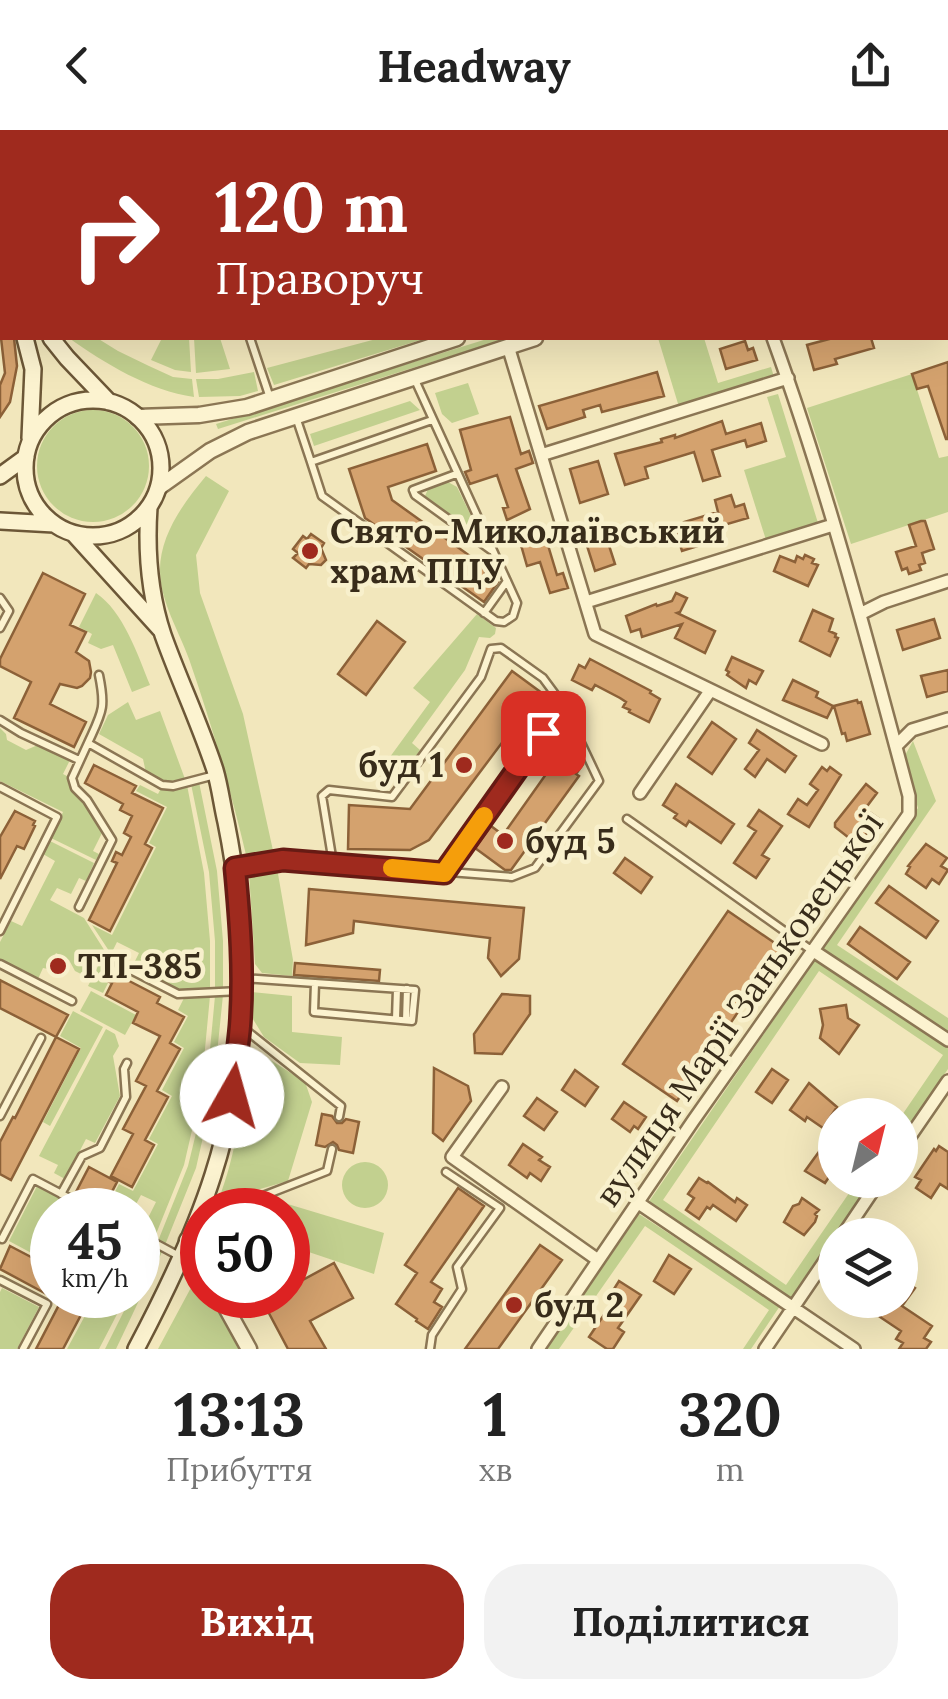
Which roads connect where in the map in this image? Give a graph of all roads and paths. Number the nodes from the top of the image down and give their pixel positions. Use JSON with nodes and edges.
{"nodes":[{"id":1,"x":26,"y":340,"type":"edge"},
{"id":2,"x":53,"y":340,"type":"edge"},
{"id":3,"x":251,"y":340,"type":"edge"},
{"id":4,"x":451,"y":340,"type":"edge"},
{"id":5,"x":774,"y":340,"type":"edge"},
{"id":6,"x":514,"y":342,"type":"edge"},
{"id":7,"x":414,"y":378,"type":"junction"},
{"id":8,"x":788,"y":378,"type":"junction"},
{"id":9,"x":271,"y":399,"type":"junction"},
{"id":10,"x":109,"y":402,"type":"junction"},
{"id":11,"x":137,"y":416,"type":"junction"},
{"id":12,"x":296,"y":416,"type":"junction"},
{"id":13,"x":432,"y":420,"type":"junction"},
{"id":14,"x":28,"y":450,"type":"junction"},
{"id":15,"x":541,"y":454,"type":"junction"},
{"id":16,"x":310,"y":462,"type":"junction"},
{"id":17,"x":456,"y":474,"type":"junction"},
{"id":18,"x":0,"y":476,"type":"edge"},
{"id":19,"x":158,"y":488,"type":"junction"},
{"id":20,"x":149,"y":507,"type":"junction"},
{"id":21,"x":0,"y":521,"type":"edge"},
{"id":22,"x":54,"y":524,"type":"junction"},
{"id":23,"x":832,"y":525,"type":"junction"},
{"id":24,"x":73,"y":533,"type":"junction"},
{"id":25,"x":492,"y":550,"type":"junction"},
{"id":26,"x":508,"y":580,"type":"junction"},
{"id":27,"x":948,"y":582,"type":"edge"},
{"id":28,"x":0,"y":598,"type":"edge"},
{"id":29,"x":586,"y":602,"type":"junction"},
{"id":30,"x":484,"y":613,"type":"junction"},
{"id":31,"x":860,"y":614,"type":"junction"},
{"id":32,"x":0,"y":628,"type":"edge"},
{"id":33,"x":162,"y":632,"type":"junction"},
{"id":34,"x":99,"y":675,"type":"dead end"},
{"id":35,"x":710,"y":691,"type":"junction"},
{"id":36,"x":563,"y":705,"type":"junction"},
{"id":37,"x":948,"y":719,"type":"edge"},
{"id":38,"x":0,"y":720,"type":"edge"},
{"id":39,"x":88,"y":743,"type":"junction"},
{"id":40,"x":822,"y":744,"type":"dead end"},
{"id":41,"x":896,"y":746,"type":"junction"},
{"id":42,"x":79,"y":760,"type":"junction"},
{"id":43,"x":216,"y":774,"type":"junction"},
{"id":44,"x":0,"y":786,"type":"edge"},
{"id":45,"x":640,"y":793,"type":"dead end"},
{"id":46,"x":627,"y":820,"type":"dead end"},
{"id":47,"x":333,"y":863,"type":"junction"},
{"id":48,"x":235,"y":868,"type":"junction"},
{"id":49,"x":444,"y":873,"type":"junction"},
{"id":50,"x":78,"y":907,"type":"dead end"},
{"id":51,"x":0,"y":931,"type":"edge"},
{"id":52,"x":812,"y":950,"type":"junction"},
{"id":53,"x":0,"y":964,"type":"edge"},
{"id":54,"x":120,"y":964,"type":"dead end"},
{"id":55,"x":315,"y":983,"type":"junction"},
{"id":56,"x":241,"y":984,"type":"junction"},
{"id":57,"x":397,"y":989,"type":"junction"},
{"id":58,"x":72,"y":1001,"type":"dead end"},
{"id":59,"x":396,"y":1019,"type":"junction"},
{"id":60,"x":240,"y":1026,"type":"junction"},
{"id":61,"x":41,"y":1038,"type":"dead end"},
{"id":62,"x":948,"y":1040,"type":"edge"},
{"id":63,"x":127,"y":1063,"type":"dead end"},
{"id":64,"x":948,"y":1081,"type":"edge"},
{"id":65,"x":502,"y":1087,"type":"dead end"},
{"id":66,"x":0,"y":1116,"type":"edge"},
{"id":67,"x":339,"y":1117,"type":"dead end"},
{"id":68,"x":918,"y":1125,"type":"edge"},
{"id":69,"x":332,"y":1149,"type":"dead end"},
{"id":70,"x":446,"y":1172,"type":"dead end"},
{"id":71,"x":51,"y":1188,"type":"edge"},
{"id":72,"x":65,"y":1188,"type":"edge"},
{"id":73,"x":210,"y":1188,"type":"edge"},
{"id":74,"x":284,"y":1188,"type":"edge"},
{"id":75,"x":638,"y":1202,"type":"junction"},
{"id":76,"x":1,"y":1240,"type":"edge"},
{"id":77,"x":160,"y":1246,"type":"edge"},
{"id":78,"x":180,"y":1257,"type":"joint"},
{"id":79,"x":598,"y":1260,"type":"junction"},
{"id":80,"x":818,"y":1271,"type":"edge"},
{"id":81,"x":0,"y":1280,"type":"edge"},
{"id":82,"x":793,"y":1308,"type":"junction"},
{"id":83,"x":231,"y":1318,"type":"edge"},
{"id":84,"x":23,"y":1349,"type":"edge"},
{"id":85,"x":136,"y":1349,"type":"edge"},
{"id":86,"x":249,"y":1349,"type":"edge"},
{"id":87,"x":430,"y":1349,"type":"edge"},
{"id":88,"x":538,"y":1349,"type":"edge"},
{"id":89,"x":765,"y":1349,"type":"edge"},
{"id":90,"x":854,"y":1349,"type":"edge"}],
"edges":[{"from":1,"to":14,"type":"main road"},
{"from":2,"to":10,"type":"main road"},
{"from":3,"to":9,"type":"lane"},
{"from":4,"to":9,"type":"street"},
{"from":5,"to":8,"type":"street","name":"вулиця Марії Заньковецької"},
{"from":6,"to":7,"type":"street"},
{"from":6,"to":15,"type":"street"},
{"from":7,"to":12,"type":"street"},
{"from":7,"to":13,"type":"lane"},
{"from":8,"to":15,"type":"street"},
{"from":8,"to":23,"type":"street","name":"вулиця Марії Заньковецької"},
{"from":9,"to":11,"type":"street"},
{"from":10,"to":11,"type":"main road"},
{"from":10,"to":14,"type":"main road"},
{"from":11,"to":19,"type":"main road"},
{"from":12,"to":16,"type":"lane"},
{"from":12,"to":19,"type":"street"},
{"from":13,"to":16,"type":"lane"},
{"from":13,"to":17,"type":"lane"},
{"from":14,"to":18,"type":"main road"},
{"from":14,"to":22,"type":"main road"},
{"from":15,"to":29,"type":"street"},
{"from":16,"to":30,"type":"lane"},
{"from":17,"to":25,"type":"lane"},
{"from":17,"to":25,"type":"lane"},
{"from":19,"to":20,"type":"main road"},
{"from":20,"to":24,"type":"main road"},
{"from":20,"to":33,"type":"main road"},
{"from":21,"to":22,"type":"main road"},
{"from":22,"to":24,"type":"main road"},
{"from":23,"to":29,"type":"street"},
{"from":23,"to":31,"type":"street","name":"вулиця Марії Заньковецької"},
{"from":24,"to":33,"type":"main road"},
{"from":25,"to":26,"type":"lane"},
{"from":26,"to":30,"type":"lane"},
{"from":26,"to":30,"type":"lane"},
{"from":27,"to":31,"type":"street"},
{"from":28,"to":32,"type":"lane"},
{"from":29,"to":35,"type":"street"},
{"from":31,"to":41,"type":"street","name":"вулиця Марії Заньковецької"},
{"from":33,"to":43,"type":"main road"},
{"from":34,"to":39,"type":"lane"},
{"from":35,"to":40,"type":"street"},
{"from":35,"to":45,"type":"street"},
{"from":36,"to":47,"type":"lane"},
{"from":36,"to":49,"type":"lane"},
{"from":36,"to":49,"type":"lane"},
{"from":37,"to":41,"type":"street"},
{"from":38,"to":42,"type":"lane"},
{"from":39,"to":42,"type":"lane"},
{"from":39,"to":43,"type":"lane"},
{"from":41,"to":52,"type":"street","name":"вулиця Марії Заньковецької"},
{"from":42,"to":50,"type":"lane"},
{"from":43,"to":48,"type":"main road"},
{"from":44,"to":51,"type":"lane"},
{"from":46,"to":52,"type":"lane"},
{"from":47,"to":48,"type":"lane"},
{"from":47,"to":49,"type":"lane"},
{"from":48,"to":56,"type":"main road"},
{"from":52,"to":62,"type":"street"},
{"from":52,"to":75,"type":"street","name":"вулиця Марії Заньковецької"},
{"from":53,"to":58,"type":"lane"},
{"from":54,"to":56,"type":"lane"},
{"from":55,"to":56,"type":"lane"},
{"from":55,"to":57,"type":"lane"},
{"from":55,"to":59,"type":"lane"},
{"from":56,"to":60,"type":"main road"},
{"from":57,"to":59,"type":"lane"},
{"from":57,"to":59,"type":"lane"},
{"from":60,"to":67,"type":"lane"},
{"from":60,"to":73,"type":"main road"},
{"from":61,"to":66,"type":"lane"},
{"from":63,"to":72,"type":"lane"},
{"from":64,"to":68,"type":"street"},
{"from":65,"to":79,"type":"street"},
{"from":69,"to":74,"type":"lane"},
{"from":70,"to":87,"type":"lane"},
{"from":71,"to":76,"type":"lane"},
{"from":75,"to":79,"type":"street","name":"вулиця Марії Заньковецької"},
{"from":75,"to":82,"type":"street"},
{"from":77,"to":78,"type":"lane"},
{"from":78,"to":85,"type":"main road"},
{"from":79,"to":88,"type":"street","name":"вулиця Марії Заньковецької"},
{"from":80,"to":82,"type":"street"},
{"from":81,"to":84,"type":"lane"},
{"from":82,"to":89,"type":"street"},
{"from":82,"to":90,"type":"street"},
{"from":83,"to":86,"type":"street"}]}
